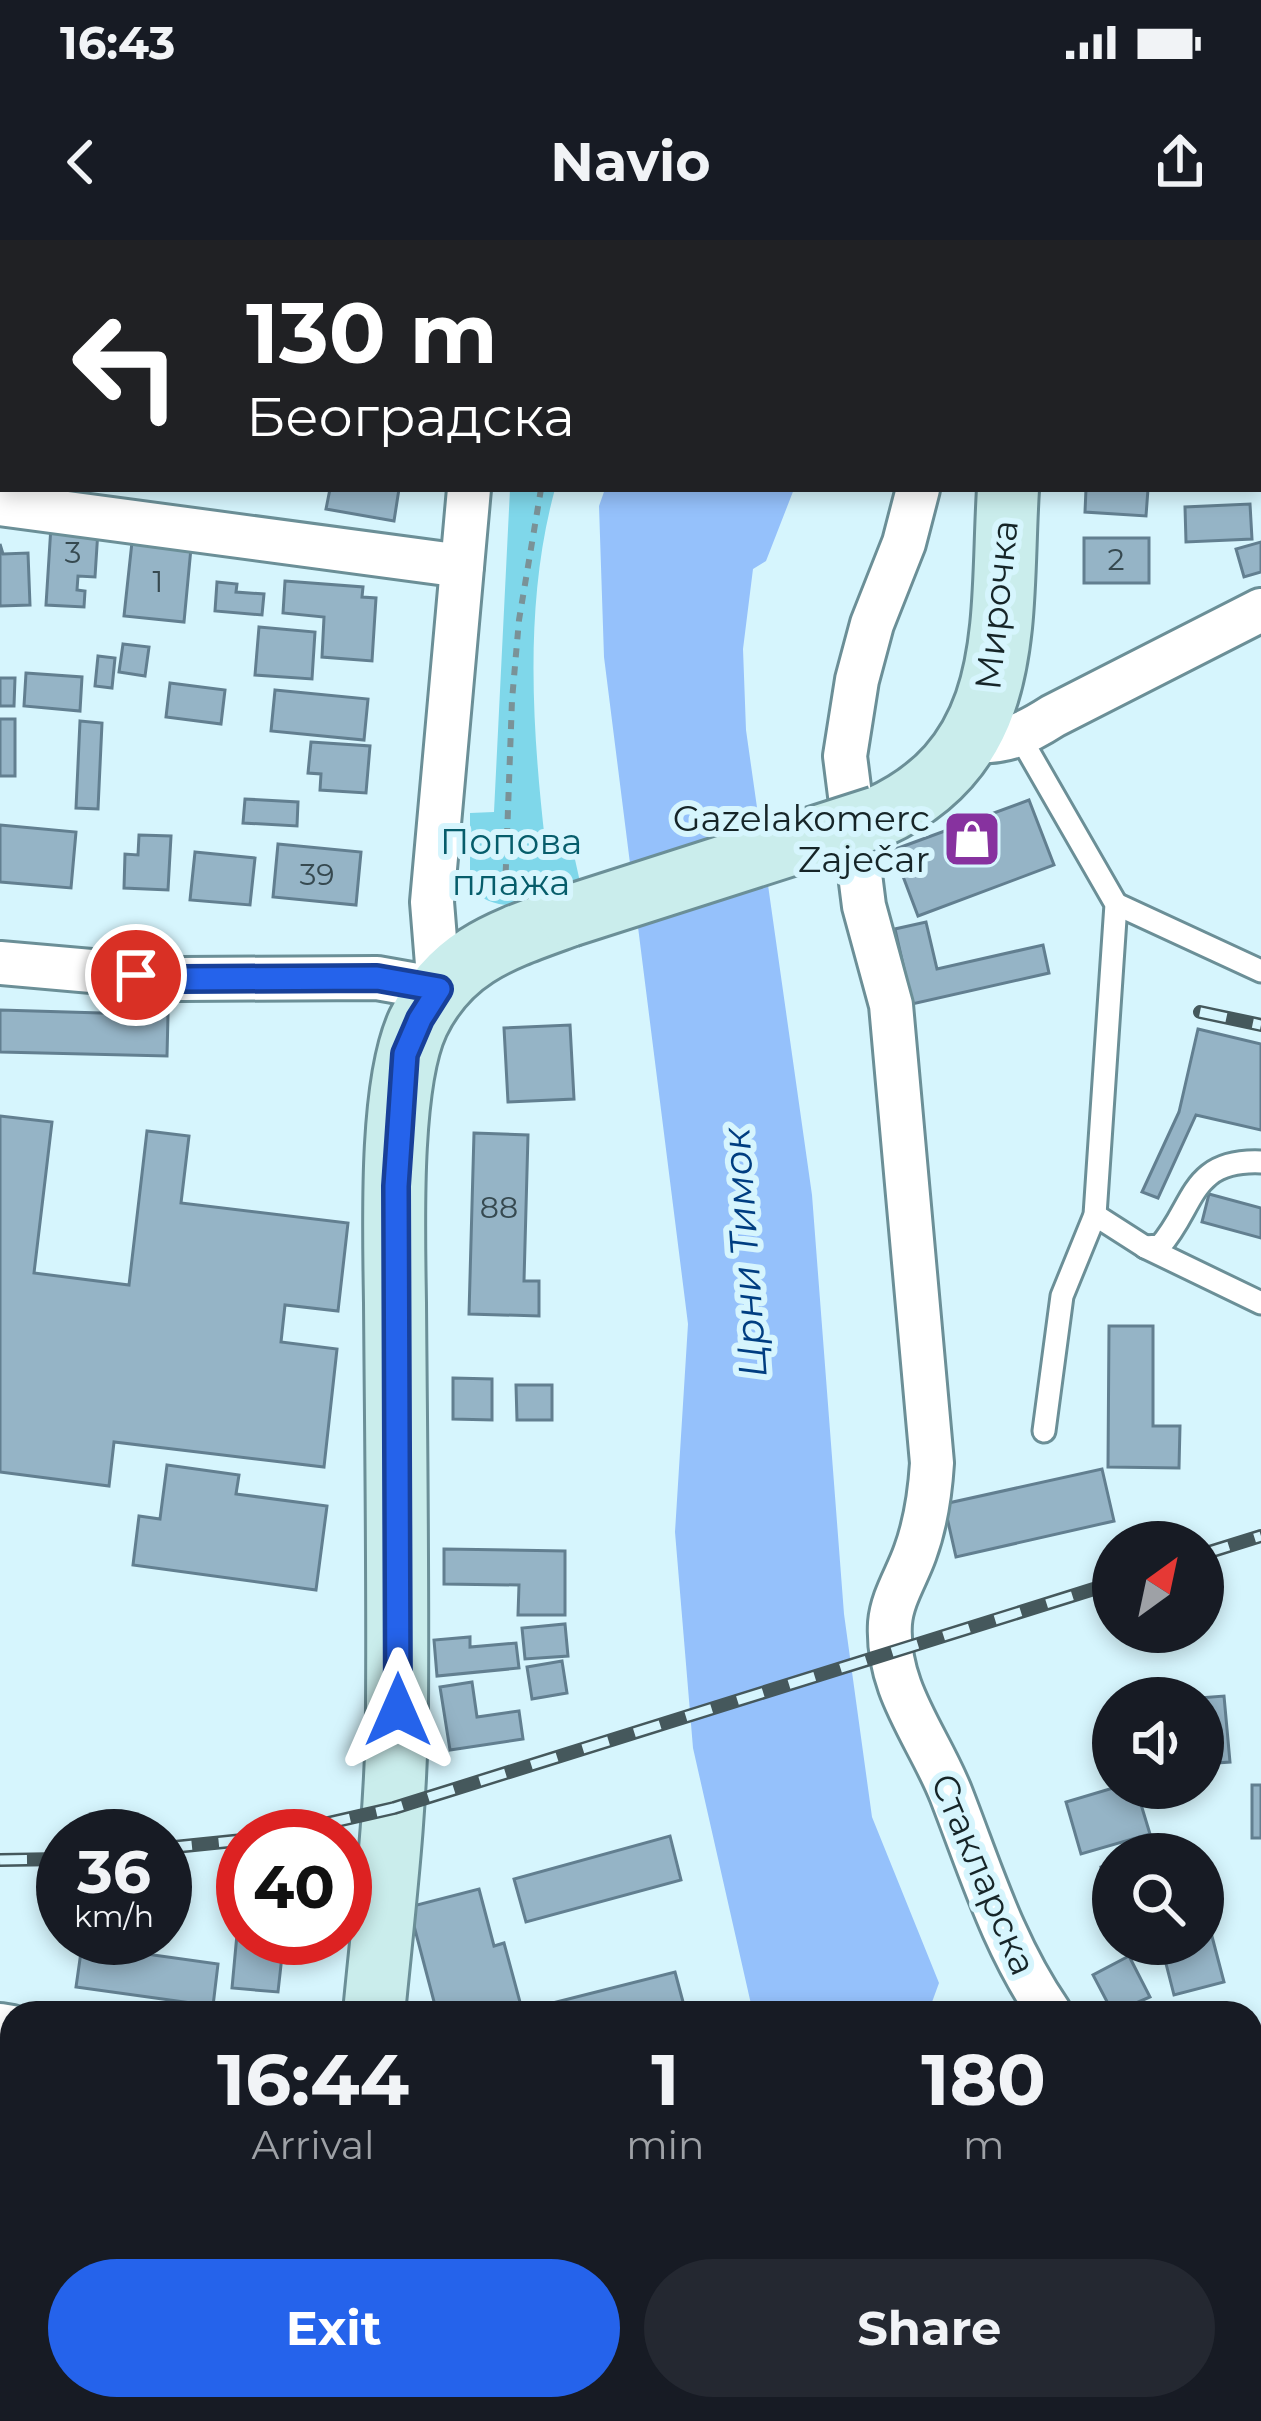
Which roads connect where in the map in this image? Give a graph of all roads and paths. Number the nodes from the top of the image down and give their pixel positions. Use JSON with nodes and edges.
{"nodes":[{"id":1,"x":469,"y":492,"type":"edge"},
{"id":2,"x":540,"y":492,"type":"edge"},
{"id":3,"x":918,"y":492,"type":"edge"},
{"id":4,"x":1009,"y":492,"type":"edge"},
{"id":5,"x":0,"y":504,"type":"edge"},
{"id":6,"x":462,"y":566,"type":"junction"},
{"id":7,"x":1261,"y":610,"type":"edge"},
{"id":8,"x":995,"y":739,"type":"junction"},
{"id":9,"x":1116,"y":904,"type":"junction"},
{"id":10,"x":503,"y":940,"type":"junction"},
{"id":11,"x":0,"y":963,"type":"edge"},
{"id":12,"x":1261,"y":970,"type":"edge"},
{"id":13,"x":439,"y":989,"type":"junction"},
{"id":14,"x":1261,"y":1162,"type":"edge"},
{"id":15,"x":1095,"y":1215,"type":"junction"},
{"id":16,"x":1144,"y":1247,"type":"junction"},
{"id":17,"x":1261,"y":1303,"type":"edge"},
{"id":18,"x":1044,"y":1431,"type":"dead end"},
{"id":19,"x":375,"y":2001,"type":"edge"},
{"id":20,"x":1042,"y":2001,"type":"edge"}],
"edges":[{"from":1,"to":6,"type":"street"},
{"from":2,"to":10,"type":"path"},
{"from":3,"to":20,"type":"street","name":"Стакларска"},
{"from":4,"to":8,"type":"street","name":"Мирочка"},
{"from":5,"to":6,"type":"street"},
{"from":6,"to":13,"type":"street"},
{"from":7,"to":8,"type":"street"},
{"from":8,"to":9,"type":"lane"},
{"from":8,"to":10,"type":"street","name":"Мирочка","bridge":true},
{"from":9,"to":12,"type":"lane"},
{"from":9,"to":15,"type":"lane"},
{"from":10,"to":13,"type":"street","name":"Мирочка"},
{"from":11,"to":13,"type":"street"},
{"from":13,"to":19,"type":"street","name":"Мирочка"},
{"from":14,"to":16,"type":"lane"},
{"from":15,"to":16,"type":"lane"},
{"from":15,"to":18,"type":"lane"},
{"from":16,"to":17,"type":"lane"}]}
